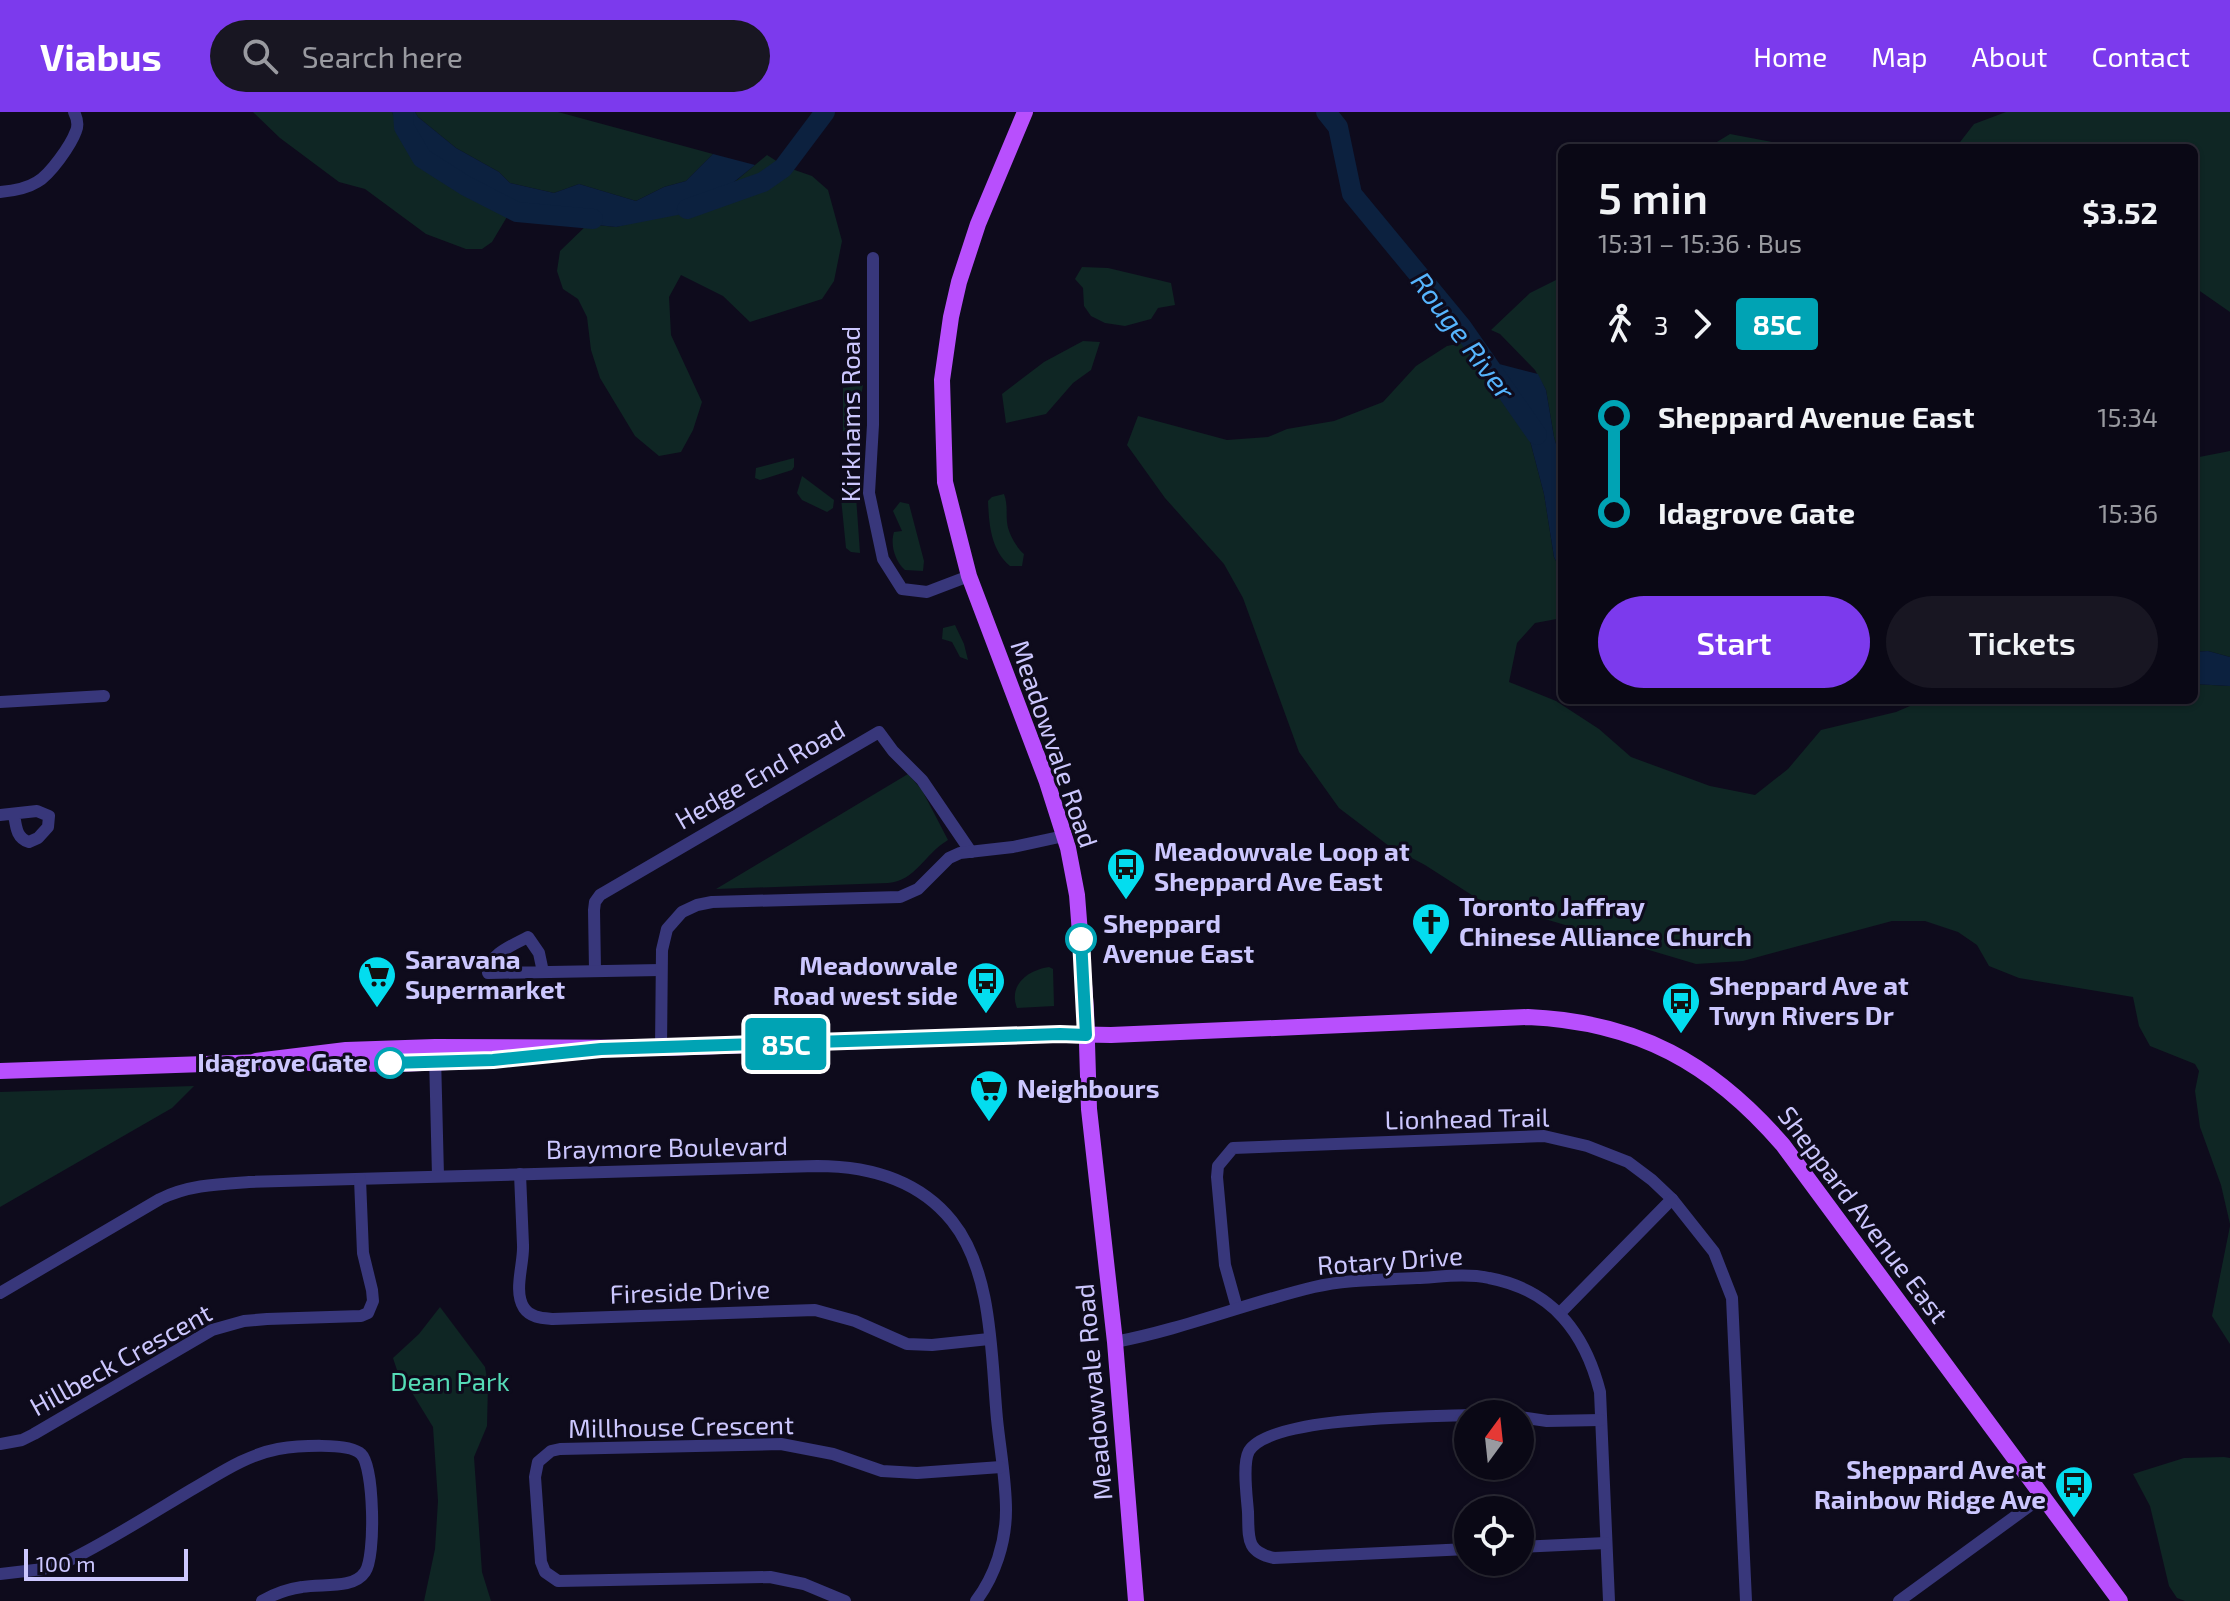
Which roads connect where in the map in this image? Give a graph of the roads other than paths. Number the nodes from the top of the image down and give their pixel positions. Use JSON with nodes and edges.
{"nodes":[{"id":1,"x":74,"y":112,"type":"edge"},
{"id":2,"x":1025,"y":112,"type":"edge"},
{"id":3,"x":0,"y":192,"type":"edge"},
{"id":4,"x":873,"y":258,"type":"dead end"},
{"id":5,"x":969,"y":576,"type":"junction"},
{"id":6,"x":104,"y":696,"type":"dead end"},
{"id":7,"x":0,"y":702,"type":"edge"},
{"id":8,"x":14,"y":814,"type":"dead end"},
{"id":9,"x":0,"y":815,"type":"edge"},
{"id":10,"x":1064,"y":836,"type":"junction"},
{"id":11,"x":971,"y":852,"type":"junction"},
{"id":12,"x":595,"y":970,"type":"junction"},
{"id":13,"x":661,"y":970,"type":"junction"},
{"id":14,"x":543,"y":972,"type":"junction"},
{"id":15,"x":1086,"y":1035,"type":"junction"},
{"id":16,"x":661,"y":1048,"type":"junction"},
{"id":17,"x":435,"y":1054,"type":"junction"},
{"id":18,"x":0,"y":1071,"type":"edge"},
{"id":19,"x":520,"y":1174,"type":"junction"},
{"id":20,"x":438,"y":1176,"type":"junction"},
{"id":21,"x":360,"y":1179,"type":"junction"},
{"id":22,"x":1672,"y":1199,"type":"junction"},
{"id":23,"x":0,"y":1293,"type":"edge"},
{"id":24,"x":1237,"y":1308,"type":"junction"},
{"id":25,"x":1560,"y":1313,"type":"junction"},
{"id":26,"x":989,"y":1339,"type":"junction"},
{"id":27,"x":1115,"y":1342,"type":"junction"},
{"id":28,"x":1454,"y":1416,"type":"edge"},
{"id":29,"x":1534,"y":1419,"type":"edge"},
{"id":30,"x":1601,"y":1420,"type":"junction"},
{"id":31,"x":0,"y":1444,"type":"edge"},
{"id":32,"x":1001,"y":1467,"type":"junction"},
{"id":33,"x":2043,"y":1496,"type":"junction"},
{"id":34,"x":1606,"y":1543,"type":"junction"},
{"id":35,"x":1534,"y":1546,"type":"edge"},
{"id":36,"x":1454,"y":1550,"type":"edge"},
{"id":37,"x":0,"y":1574,"type":"edge"},
{"id":38,"x":262,"y":1601,"type":"edge"},
{"id":39,"x":845,"y":1601,"type":"edge"},
{"id":40,"x":976,"y":1601,"type":"edge"},
{"id":41,"x":1136,"y":1601,"type":"edge"},
{"id":42,"x":1609,"y":1601,"type":"edge"},
{"id":43,"x":1746,"y":1601,"type":"edge"},
{"id":44,"x":1899,"y":1601,"type":"edge"},
{"id":45,"x":2120,"y":1601,"type":"edge"}],
"edges":[{"from":1,"to":3,"type":"street"},
{"from":2,"to":5,"type":"main road","name":"Meadowvale Road"},
{"from":4,"to":5,"type":"street","name":"Kirkhams Road"},
{"from":5,"to":10,"type":"main road","name":"Meadowvale Road"},
{"from":6,"to":7,"type":"street"},
{"from":8,"to":9,"type":"street"},
{"from":10,"to":11,"type":"street"},
{"from":10,"to":15,"type":"main road","name":"Meadowvale Road"},
{"from":11,"to":12,"type":"street","name":"Hedge End Road"},
{"from":11,"to":13,"type":"street"},
{"from":12,"to":13,"type":"street"},
{"from":12,"to":14,"type":"street"},
{"from":13,"to":16,"type":"street"},
{"from":14,"to":14,"type":"street"},
{"from":15,"to":16,"type":"main road","name":"Sheppard Avenue East"},
{"from":15,"to":27,"type":"main road","name":"Meadowvale Road"},
{"from":15,"to":33,"type":"main road","name":"Sheppard Avenue East"},
{"from":16,"to":17,"type":"main road","name":"Sheppard Avenue East"},
{"from":17,"to":18,"type":"main road","name":"Sheppard Avenue East"},
{"from":17,"to":20,"type":"street"},
{"from":19,"to":20,"type":"street","name":"Braymore Boulevard"},
{"from":19,"to":26,"type":"street","name":"Braymore Boulevard"},
{"from":19,"to":26,"type":"street","name":"Fireside Drive"},
{"from":20,"to":21,"type":"street","name":"Braymore Boulevard"},
{"from":21,"to":23,"type":"street","name":"Braymore Boulevard"},
{"from":21,"to":31,"type":"street","name":"Hillbeck Crescent"},
{"from":22,"to":24,"type":"street","name":"Lionhead Trail"},
{"from":22,"to":25,"type":"street"},
{"from":22,"to":43,"type":"street","name":"Lionhead Trail"},
{"from":24,"to":25,"type":"street","name":"Rotary Drive"},
{"from":24,"to":27,"type":"street","name":"Rotary Drive"},
{"from":25,"to":30,"type":"street","name":"Rotary Drive"},
{"from":26,"to":32,"type":"street","name":"Braymore Boulevard"},
{"from":27,"to":41,"type":"main road","name":"Meadowvale Road"},
{"from":28,"to":36,"type":"street"},
{"from":29,"to":30,"type":"street"},
{"from":30,"to":34,"type":"street","name":"Rotary Drive"},
{"from":32,"to":39,"type":"street","name":"Millhouse Crescent"},
{"from":32,"to":40,"type":"street","name":"Braymore Boulevard"},
{"from":33,"to":44,"type":"street"},
{"from":33,"to":45,"type":"main road","name":"Sheppard Avenue East"},
{"from":34,"to":35,"type":"street"},
{"from":34,"to":42,"type":"street","name":"Rotary Drive"},
{"from":37,"to":38,"type":"street"}]}
